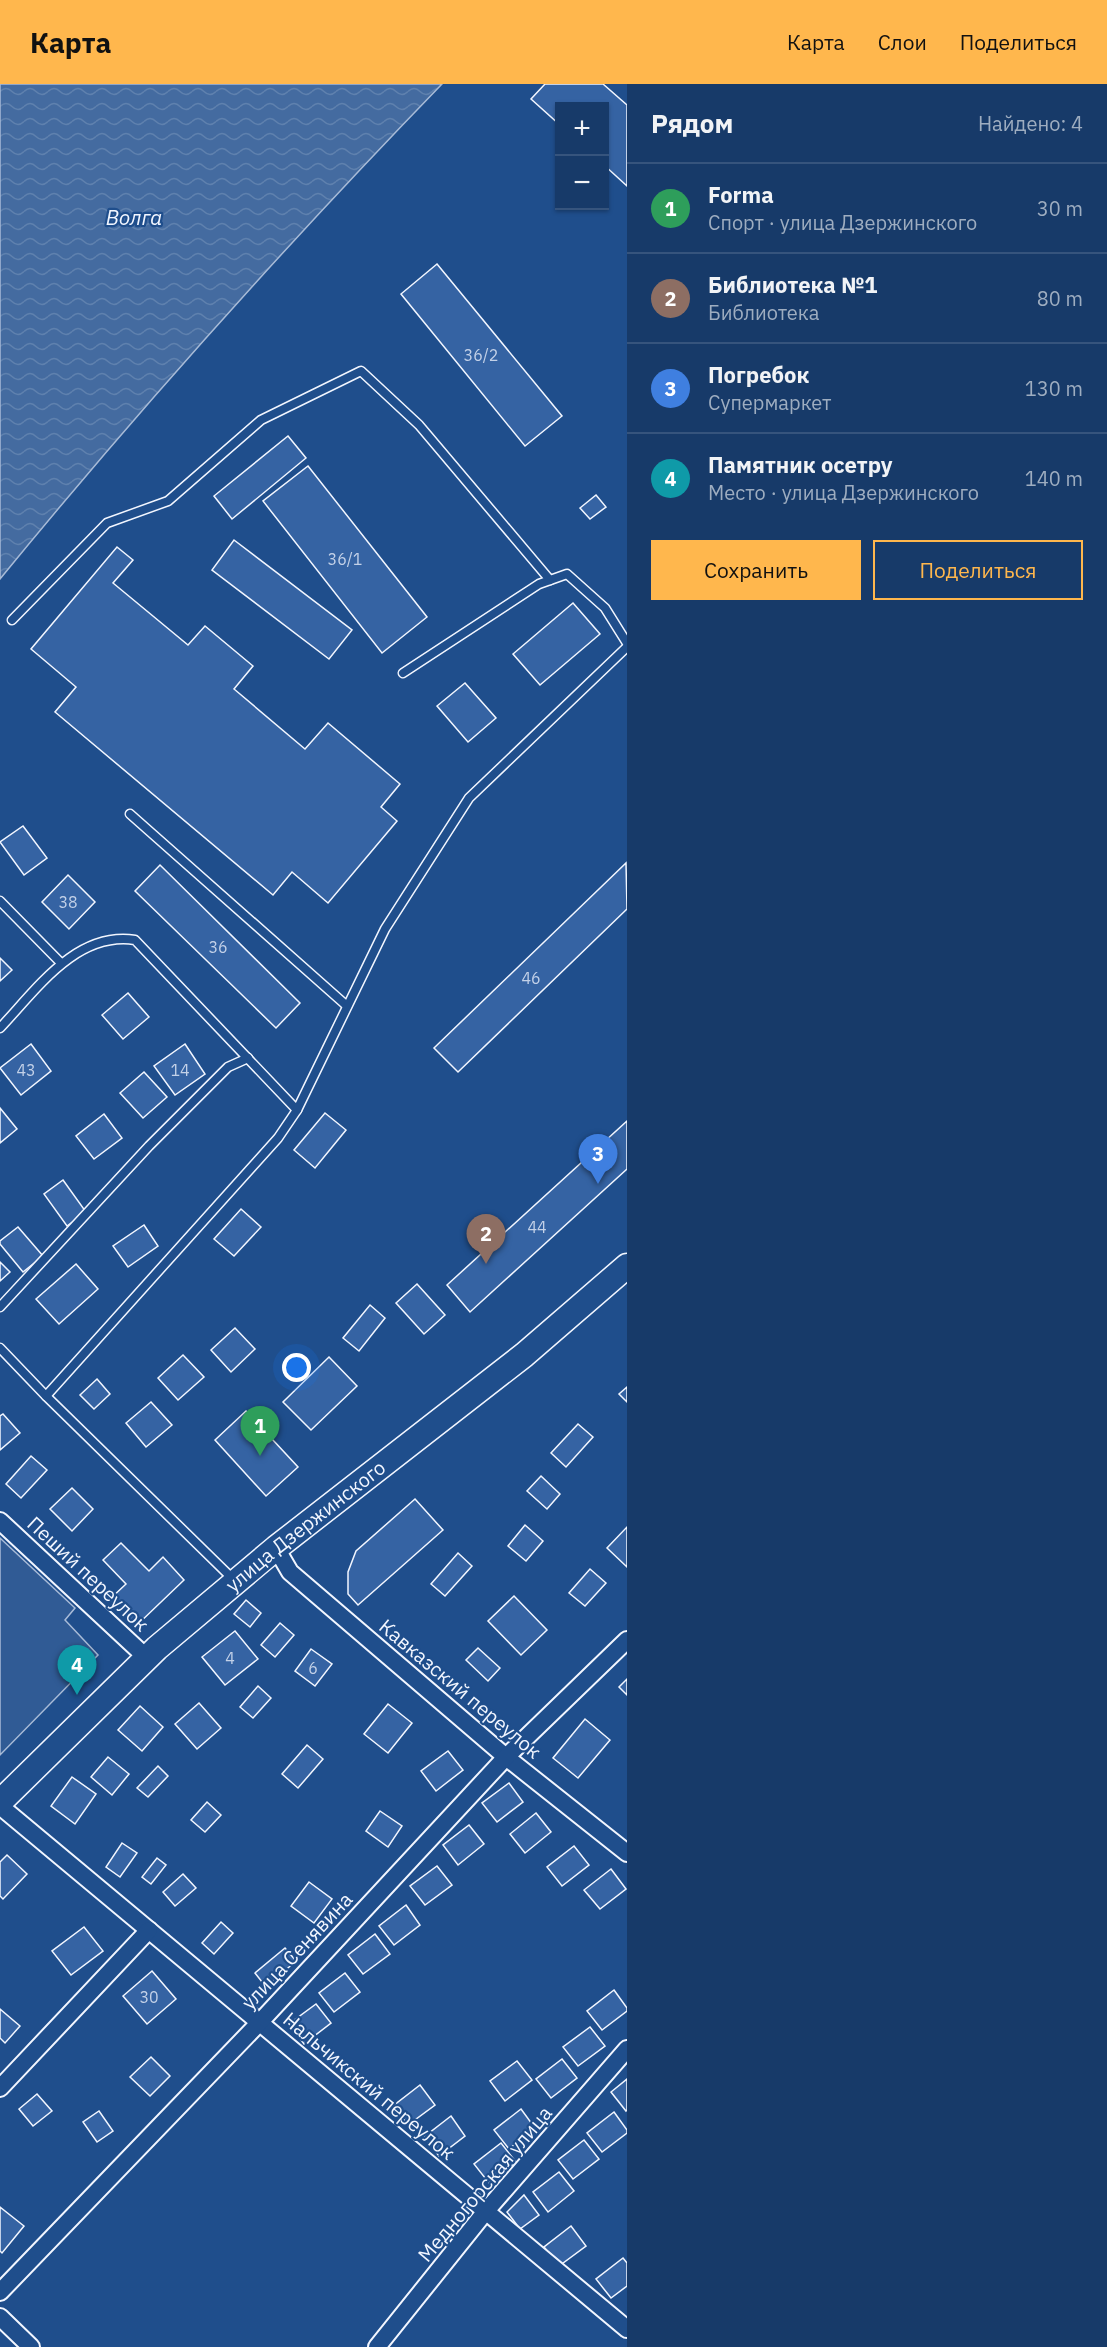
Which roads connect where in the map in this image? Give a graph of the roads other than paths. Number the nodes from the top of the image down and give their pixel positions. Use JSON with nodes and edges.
{"nodes":[{"id":1,"x":550,"y":580,"type":"junction"},
{"id":2,"x":12,"y":620,"type":"dead end"},
{"id":3,"x":627,"y":645,"type":"edge"},
{"id":4,"x":403,"y":673,"type":"dead end"},
{"id":5,"x":130,"y":814,"type":"dead end"},
{"id":6,"x":0,"y":901,"type":"edge"},
{"id":7,"x":61,"y":963,"type":"junction"},
{"id":8,"x":348,"y":1006,"type":"junction"},
{"id":9,"x":0,"y":1028,"type":"edge"},
{"id":10,"x":248,"y":1058,"type":"junction"},
{"id":11,"x":297,"y":1110,"type":"junction"},
{"id":12,"x":627,"y":1266,"type":"edge"},
{"id":13,"x":0,"y":1307,"type":"edge"},
{"id":14,"x":0,"y":1348,"type":"edge"},
{"id":15,"x":46,"y":1396,"type":"junction"},
{"id":16,"x":0,"y":1521,"type":"edge"},
{"id":17,"x":276,"y":1548,"type":"junction"},
{"id":18,"x":236,"y":1582,"type":"junction"},
{"id":19,"x":627,"y":1640,"type":"edge"},
{"id":20,"x":147,"y":1658,"type":"junction"},
{"id":21,"x":506,"y":1757,"type":"junction"},
{"id":22,"x":0,"y":1804,"type":"edge"},
{"id":23,"x":627,"y":1853,"type":"edge"},
{"id":24,"x":149,"y":1930,"type":"junction"},
{"id":25,"x":260,"y":2022,"type":"junction"},
{"id":26,"x":627,"y":2049,"type":"edge"},
{"id":27,"x":0,"y":2088,"type":"edge"},
{"id":28,"x":486,"y":2211,"type":"junction"},
{"id":29,"x":0,"y":2292,"type":"edge"},
{"id":30,"x":0,"y":2317,"type":"edge"},
{"id":31,"x":627,"y":2329,"type":"edge"},
{"id":32,"x":31,"y":2347,"type":"edge"},
{"id":33,"x":377,"y":2347,"type":"edge"}],
"edges":[{"from":1,"to":2,"type":"lane"},
{"from":1,"to":3,"type":"lane"},
{"from":1,"to":4,"type":"lane"},
{"from":3,"to":8,"type":"lane"},
{"from":5,"to":8,"type":"lane"},
{"from":6,"to":7,"type":"lane"},
{"from":7,"to":9,"type":"lane"},
{"from":7,"to":10,"type":"lane"},
{"from":8,"to":11,"type":"lane"},
{"from":10,"to":11,"type":"lane"},
{"from":10,"to":13,"type":"lane"},
{"from":11,"to":15,"type":"lane"},
{"from":12,"to":17,"type":"main road","name":"улица Дзержинского"},
{"from":14,"to":15,"type":"lane"},
{"from":15,"to":18,"type":"lane"},
{"from":16,"to":20,"type":"street","name":"Пеший переулок"},
{"from":17,"to":18,"type":"main road","name":"улица Дзержинского"},
{"from":17,"to":21,"type":"street","name":"Кавказский переулок"},
{"from":18,"to":20,"type":"main road","name":"улица Дзержинского"},
{"from":19,"to":21,"type":"street","name":"улица Сенявина"},
{"from":20,"to":22,"type":"main road","name":"улица Дзержинского"},
{"from":21,"to":23,"type":"street","name":"Кавказский переулок"},
{"from":21,"to":25,"type":"street","name":"улица Сенявина"},
{"from":22,"to":24,"type":"street","name":"Нальчикский переулок"},
{"from":24,"to":25,"type":"street","name":"Нальчикский переулок"},
{"from":24,"to":27,"type":"street"},
{"from":25,"to":28,"type":"street","name":"Нальчикский переулок"},
{"from":25,"to":29,"type":"street","name":"улица Сенявина"},
{"from":26,"to":28,"type":"street","name":"Медногорская улица"},
{"from":28,"to":31,"type":"street","name":"Нальчикский переулок"},
{"from":28,"to":33,"type":"street","name":"Медногорская улица"},
{"from":30,"to":32,"type":"street"}]}
